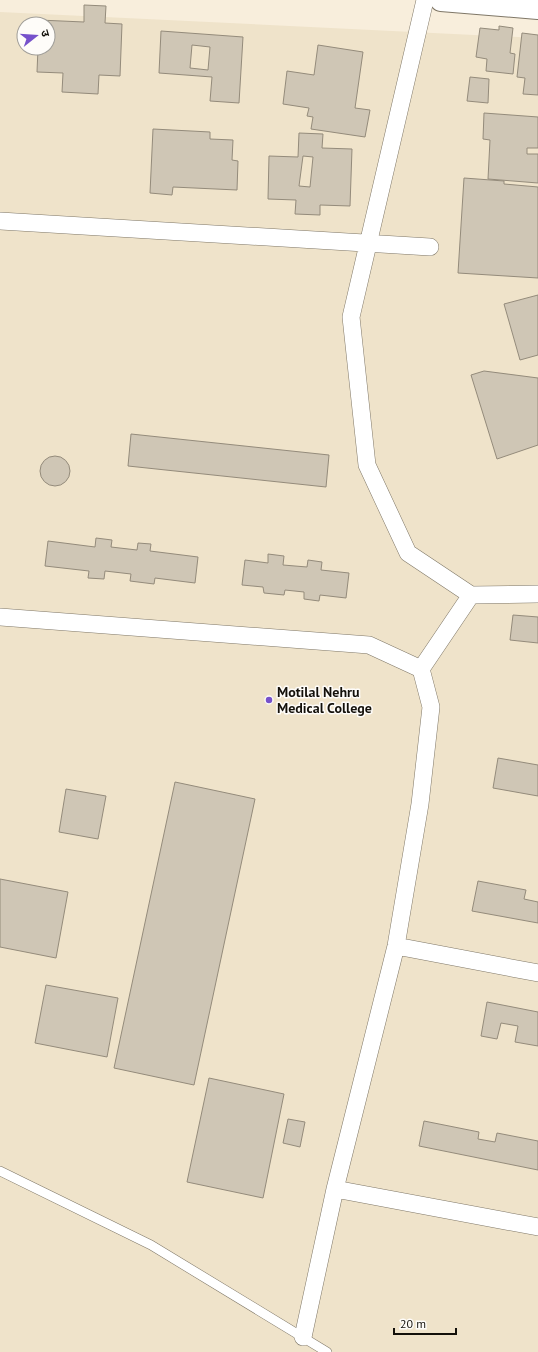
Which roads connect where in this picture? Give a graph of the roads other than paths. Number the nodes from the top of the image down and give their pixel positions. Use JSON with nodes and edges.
{"nodes":[{"id":1,"x":425,"y":0,"type":"edge"},
{"id":2,"x":441,"y":0,"type":"edge"},
{"id":3,"x":538,"y":8,"type":"edge"},
{"id":4,"x":0,"y":221,"type":"edge"},
{"id":5,"x":368,"y":244,"type":"junction"},
{"id":6,"x":430,"y":247,"type":"dead end"},
{"id":7,"x":538,"y":594,"type":"edge"},
{"id":8,"x":471,"y":595,"type":"junction"},
{"id":9,"x":0,"y":617,"type":"edge"},
{"id":10,"x":421,"y":670,"type":"junction"},
{"id":11,"x":396,"y":946,"type":"junction"},
{"id":12,"x":538,"y":973,"type":"edge"},
{"id":13,"x":0,"y":1171,"type":"edge"},
{"id":14,"x":335,"y":1189,"type":"junction"},
{"id":15,"x":538,"y":1227,"type":"edge"},
{"id":16,"x":303,"y":1337,"type":"junction"},
{"id":17,"x":327,"y":1352,"type":"edge"}],
"edges":[{"from":1,"to":5,"type":"street"},
{"from":2,"to":3,"type":"street"},
{"from":4,"to":5,"type":"street"},
{"from":5,"to":6,"type":"street"},
{"from":5,"to":8,"type":"street"},
{"from":7,"to":8,"type":"street"},
{"from":8,"to":10,"type":"street"},
{"from":9,"to":10,"type":"street"},
{"from":10,"to":11,"type":"street"},
{"from":11,"to":12,"type":"street"},
{"from":11,"to":14,"type":"street"},
{"from":13,"to":16,"type":"lane"},
{"from":14,"to":15,"type":"street"},
{"from":14,"to":16,"type":"street"},
{"from":16,"to":17,"type":"lane"}]}
